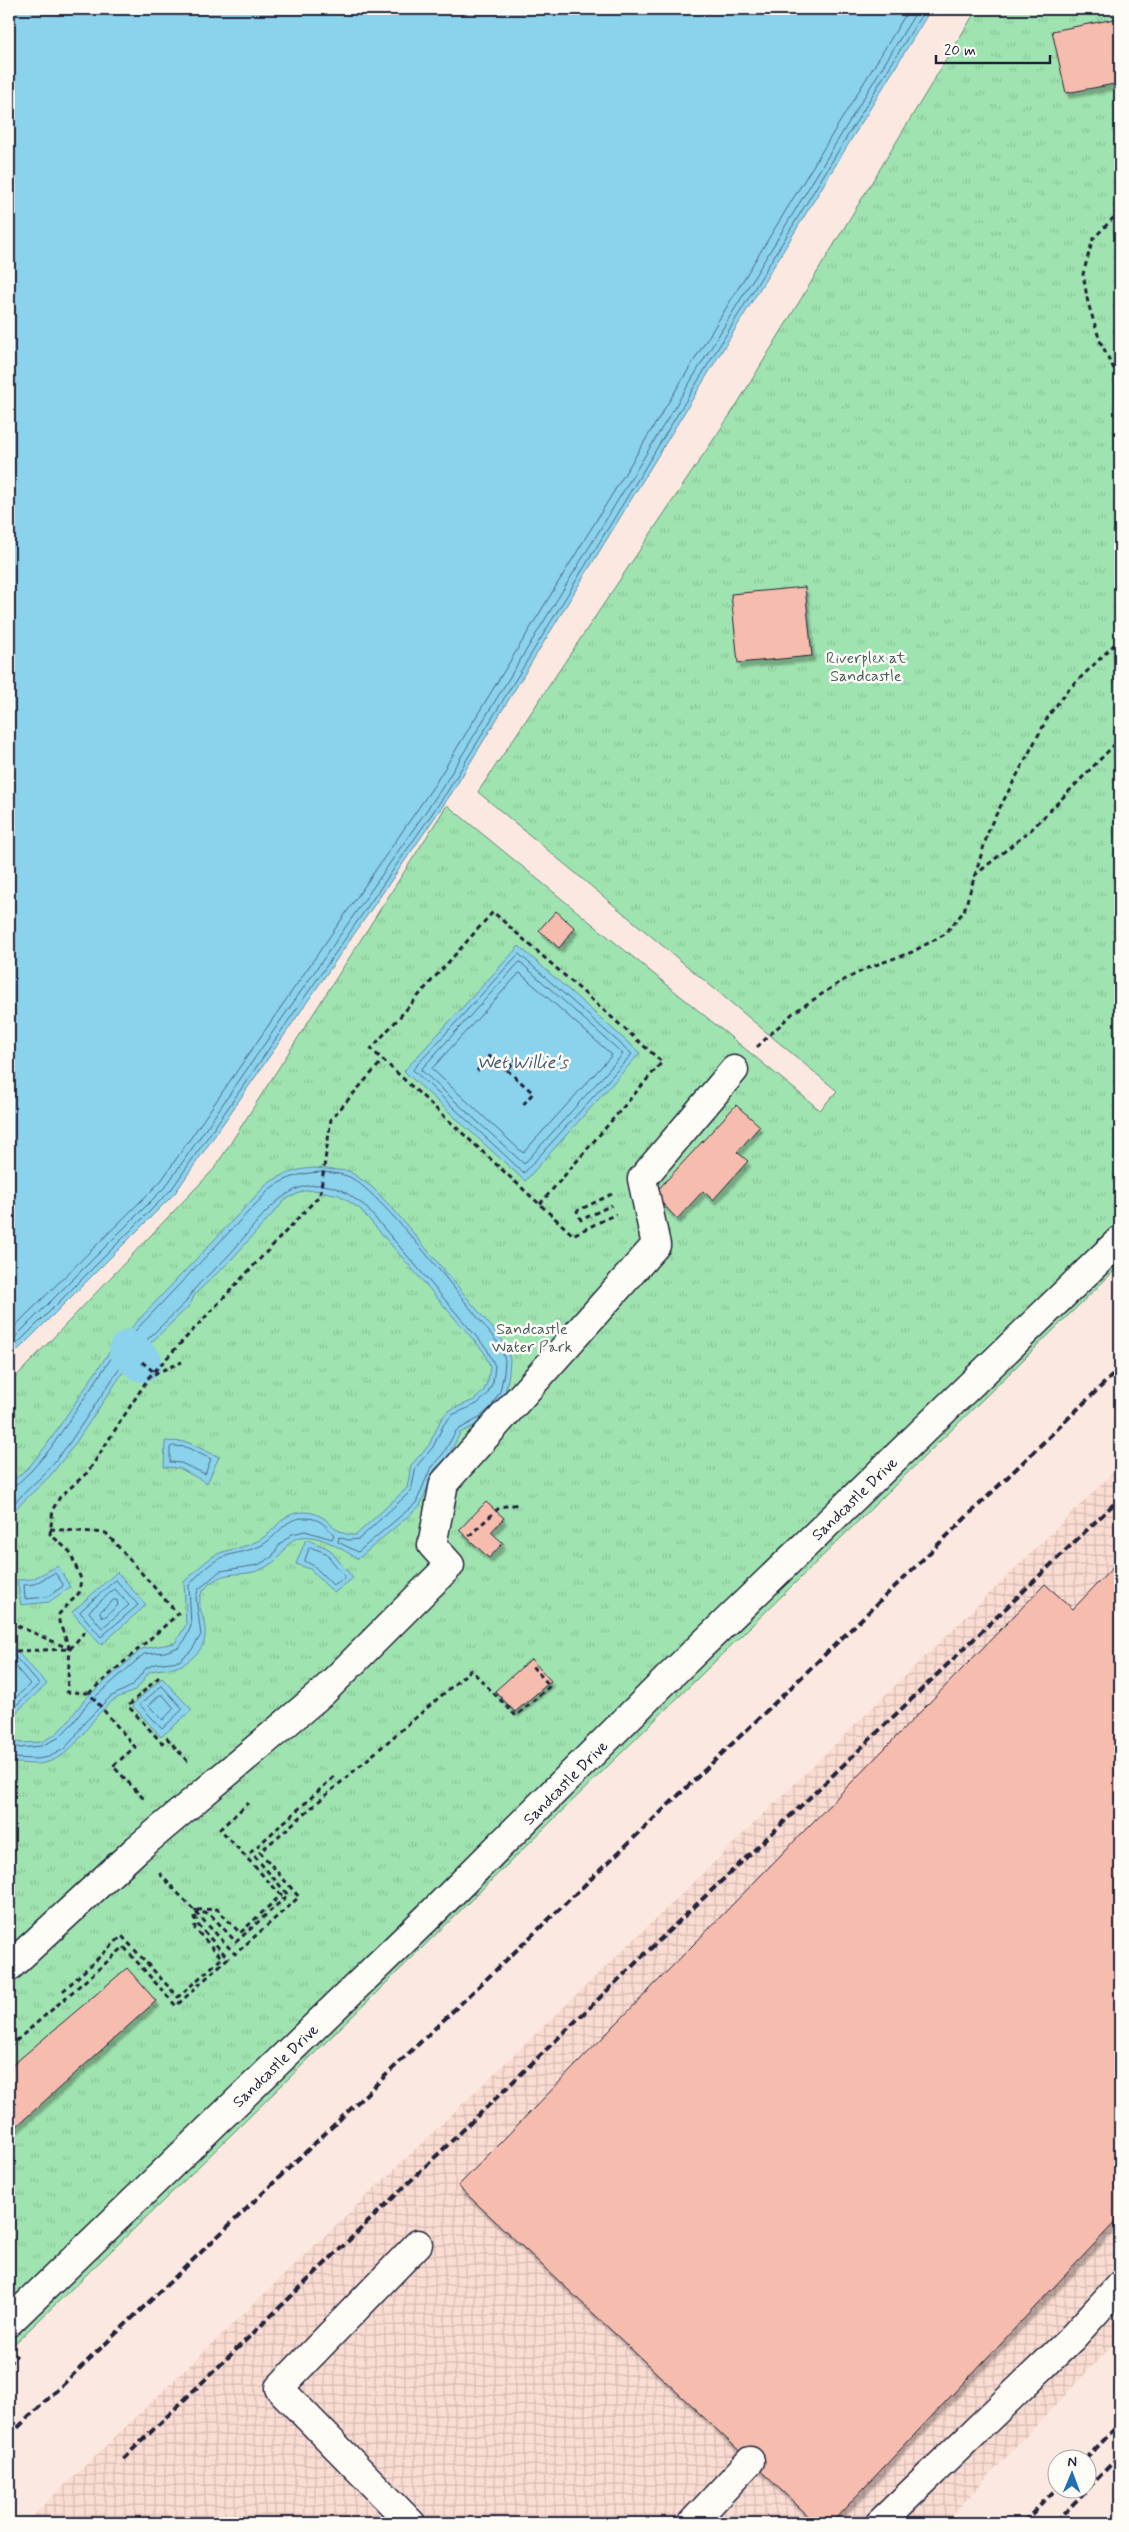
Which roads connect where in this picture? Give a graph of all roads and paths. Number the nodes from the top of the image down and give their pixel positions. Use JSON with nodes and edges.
{"nodes":[{"id":1,"x":1120,"y":211,"type":"edge"},
{"id":2,"x":1120,"y":381,"type":"edge"},
{"id":3,"x":1120,"y":639,"type":"edge"},
{"id":4,"x":1120,"y":739,"type":"edge"},
{"id":5,"x":973,"y":876,"type":"junction"},
{"id":6,"x":520,"y":1055,"type":"dead end"},
{"id":7,"x":383,"y":1060,"type":"junction"},
{"id":8,"x":476,"y":1070,"type":"dead end"},
{"id":9,"x":507,"y":1070,"type":"junction"},
{"id":10,"x":734,"y":1070,"type":"joint"},
{"id":11,"x":522,"y":1106,"type":"dead end"},
{"id":12,"x":642,"y":1179,"type":"junction"},
{"id":13,"x":540,"y":1204,"type":"junction"},
{"id":14,"x":614,"y":1204,"type":"dead end"},
{"id":15,"x":618,"y":1213,"type":"dead end"},
{"id":16,"x":1120,"y":1240,"type":"edge"},
{"id":17,"x":142,"y":1362,"type":"dead end"},
{"id":18,"x":182,"y":1362,"type":"dead end"},
{"id":19,"x":154,"y":1372,"type":"junction"},
{"id":20,"x":148,"y":1378,"type":"junction"},
{"id":21,"x":519,"y":1504,"type":"dead end"},
{"id":22,"x":50,"y":1529,"type":"junction"},
{"id":23,"x":450,"y":1564,"type":"junction"},
{"id":24,"x":9,"y":1622,"type":"edge"},
{"id":25,"x":87,"y":1629,"type":"dead end"},
{"id":26,"x":70,"y":1649,"type":"junction"},
{"id":27,"x":16,"y":1651,"type":"dead end"},
{"id":28,"x":532,"y":1666,"type":"dead end"},
{"id":29,"x":160,"y":1677,"type":"dead end"},
{"id":30,"x":88,"y":1693,"type":"junction"},
{"id":31,"x":188,"y":1762,"type":"dead end"},
{"id":32,"x":336,"y":1776,"type":"dead end"},
{"id":33,"x":146,"y":1802,"type":"dead end"},
{"id":34,"x":248,"y":1803,"type":"dead end"},
{"id":35,"x":137,"y":1849,"type":"junction"},
{"id":36,"x":194,"y":1910,"type":"junction"},
{"id":37,"x":9,"y":1967,"type":"edge"},
{"id":38,"x":63,"y":1991,"type":"dead end"},
{"id":39,"x":9,"y":2047,"type":"edge"},
{"id":40,"x":418,"y":2244,"type":"dead end"},
{"id":41,"x":1120,"y":2285,"type":"edge"},
{"id":42,"x":9,"y":2322,"type":"edge"},
{"id":43,"x":750,"y":2461,"type":"dead end"},
{"id":44,"x":411,"y":2523,"type":"edge"},
{"id":45,"x":692,"y":2523,"type":"edge"},
{"id":46,"x":880,"y":2523,"type":"edge"}],
"edges":[{"from":1,"to":2,"type":"path"},
{"from":3,"to":5,"type":"path"},
{"from":4,"to":5,"type":"path"},
{"from":5,"to":10,"type":"path"},
{"from":6,"to":9,"type":"path"},
{"from":7,"to":13,"type":"path"},
{"from":7,"to":13,"type":"path"},
{"from":7,"to":19,"type":"path"},
{"from":8,"to":9,"type":"path"},
{"from":9,"to":11,"type":"path"},
{"from":10,"to":12,"type":"street"},
{"from":12,"to":14,"type":"path"},
{"from":12,"to":23,"type":"street"},
{"from":13,"to":15,"type":"path"},
{"from":16,"to":42,"type":"street","name":"Sandcastle Drive"},
{"from":17,"to":19,"type":"path"},
{"from":18,"to":20,"type":"path"},
{"from":19,"to":20,"type":"path"},
{"from":20,"to":22,"type":"path"},
{"from":21,"to":23,"type":"path"},
{"from":22,"to":26,"type":"path"},
{"from":22,"to":30,"type":"path"},
{"from":23,"to":35,"type":"street"},
{"from":24,"to":26,"type":"path"},
{"from":25,"to":26,"type":"path"},
{"from":26,"to":27,"type":"path"},
{"from":26,"to":30,"type":"path"},
{"from":28,"to":36,"type":"path"},
{"from":29,"to":31,"type":"path"},
{"from":30,"to":33,"type":"path"},
{"from":32,"to":36,"type":"path"},
{"from":34,"to":36,"type":"path"},
{"from":35,"to":36,"type":"path"},
{"from":35,"to":37,"type":"street"},
{"from":36,"to":38,"type":"path"},
{"from":36,"to":39,"type":"path"},
{"from":40,"to":44,"type":"street"},
{"from":41,"to":46,"type":"street"},
{"from":43,"to":45,"type":"street"}]}
